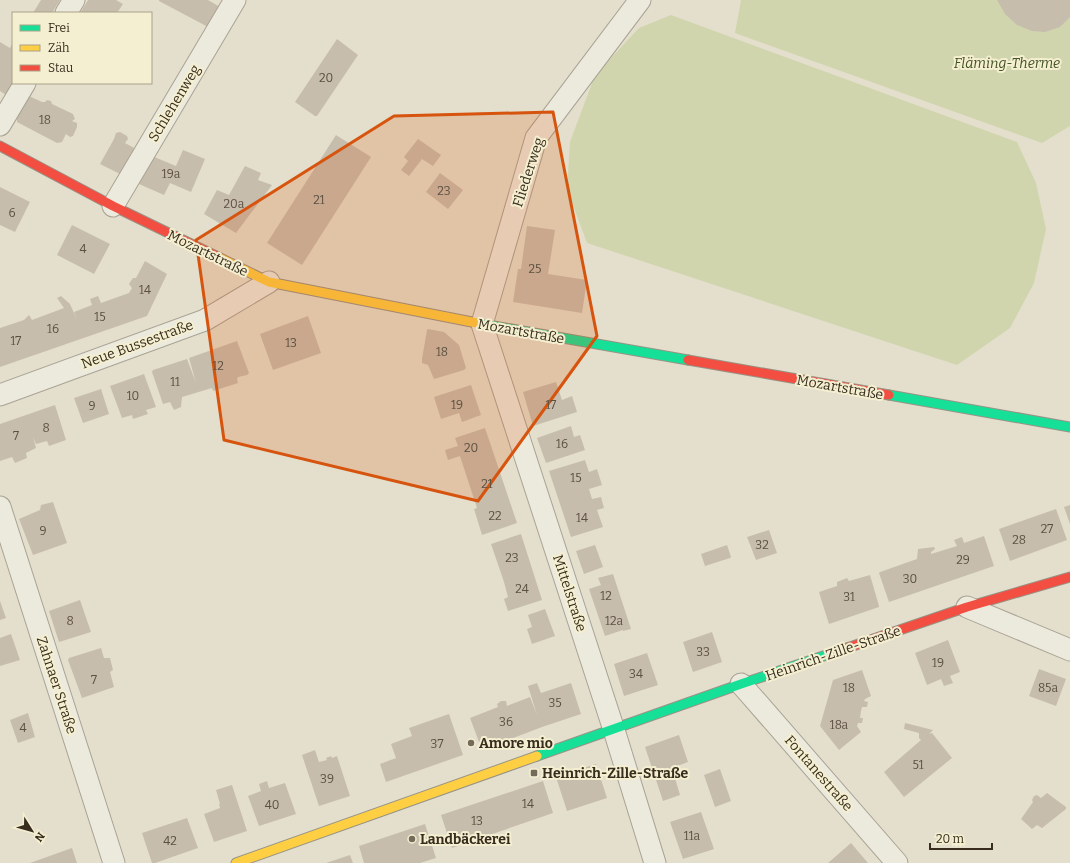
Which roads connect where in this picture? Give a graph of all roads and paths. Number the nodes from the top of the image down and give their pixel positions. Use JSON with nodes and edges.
{"nodes":[{"id":1,"x":74,"y":0,"type":"edge"},
{"id":2,"x":235,"y":0,"type":"edge"},
{"id":3,"x":640,"y":0,"type":"edge"},
{"id":4,"x":67,"y":12,"type":"edge"},
{"id":5,"x":24,"y":84,"type":"edge"},
{"id":6,"x":0,"y":125,"type":"edge"},
{"id":7,"x":0,"y":146,"type":"edge"},
{"id":8,"x":113,"y":206,"type":"junction"},
{"id":9,"x":269,"y":282,"type":"junction"},
{"id":10,"x":482,"y":324,"type":"junction"},
{"id":11,"x":0,"y":395,"type":"edge"},
{"id":12,"x":1070,"y":427,"type":"edge"},
{"id":13,"x":0,"y":507,"type":"edge"},
{"id":14,"x":1070,"y":577,"type":"edge"},
{"id":15,"x":967,"y":607,"type":"junction"},
{"id":16,"x":1070,"y":650,"type":"edge"},
{"id":17,"x":741,"y":684,"type":"junction"},
{"id":18,"x":614,"y":730,"type":"junction"},
{"id":19,"x":114,"y":863,"type":"edge"},
{"id":20,"x":236,"y":863,"type":"edge"},
{"id":21,"x":655,"y":863,"type":"edge"},
{"id":22,"x":897,"y":863,"type":"edge"}],
"edges":[{"from":1,"to":4,"type":"street"},
{"from":2,"to":8,"type":"street","name":"Schlehenweg"},
{"from":3,"to":10,"type":"street","name":"Fliederweg"},
{"from":5,"to":6,"type":"street"},
{"from":7,"to":8,"type":"street","name":"Mozartstraße"},
{"from":8,"to":9,"type":"street","name":"Mozartstraße"},
{"from":9,"to":10,"type":"street","name":"Mozartstraße"},
{"from":9,"to":11,"type":"street","name":"Neue Bussestraße"},
{"from":10,"to":12,"type":"street","name":"Mozartstraße"},
{"from":10,"to":18,"type":"street","name":"Mittelstraße"},
{"from":13,"to":19,"type":"street","name":"Zahnaer Straße"},
{"from":14,"to":15,"type":"street","name":"Heinrich-Zille-Straße"},
{"from":15,"to":16,"type":"street"},
{"from":15,"to":17,"type":"street","name":"Heinrich-Zille-Straße"},
{"from":17,"to":18,"type":"street","name":"Heinrich-Zille-Straße"},
{"from":17,"to":22,"type":"street","name":"Fontanestraße"},
{"from":18,"to":20,"type":"street","name":"Heinrich-Zille-Straße"},
{"from":18,"to":21,"type":"street","name":"Mittelstraße"}]}
